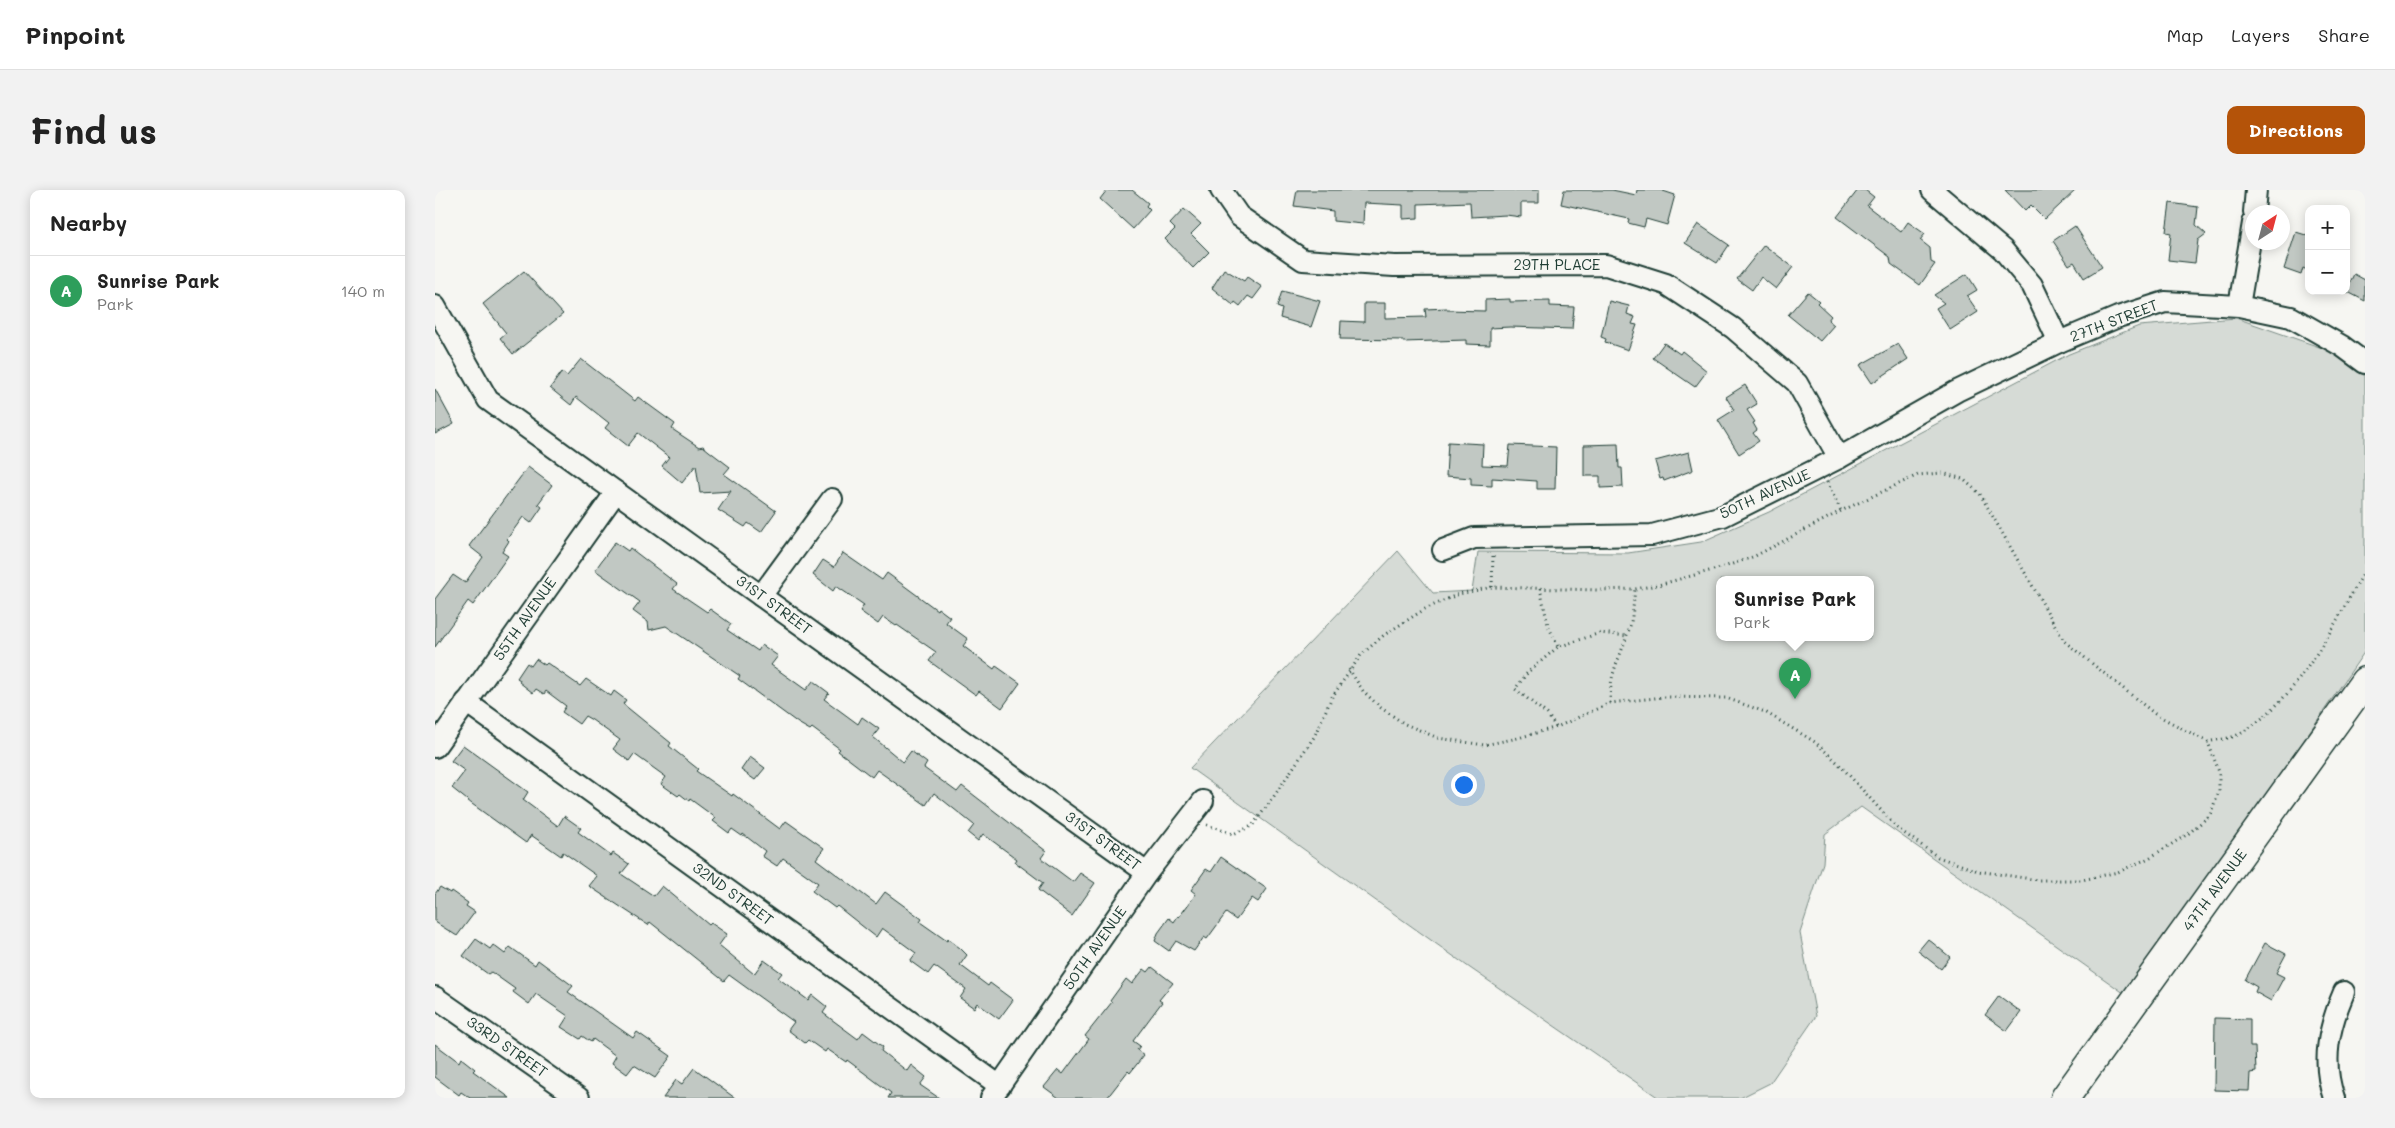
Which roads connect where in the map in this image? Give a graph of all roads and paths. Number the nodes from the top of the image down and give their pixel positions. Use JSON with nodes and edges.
{"nodes":[{"id":1,"x":1221,"y":190,"type":"edge"},
{"id":2,"x":1932,"y":190,"type":"edge"},
{"id":3,"x":2256,"y":190,"type":"edge"},
{"id":4,"x":2255,"y":205,"type":"edge"},
{"id":5,"x":2248,"y":250,"type":"edge"},
{"id":6,"x":435,"y":306,"type":"edge"},
{"id":7,"x":2239,"y":306,"type":"junction"},
{"id":8,"x":2059,"y":342,"type":"junction"},
{"id":9,"x":2365,"y":363,"type":"edge"},
{"id":10,"x":1839,"y":458,"type":"junction"},
{"id":11,"x":1820,"y":468,"type":"junction"},
{"id":12,"x":616,"y":492,"type":"junction"},
{"id":13,"x":832,"y":499,"type":"dead end"},
{"id":14,"x":1841,"y":511,"type":"junction"},
{"id":15,"x":1494,"y":538,"type":"junction"},
{"id":16,"x":1443,"y":550,"type":"dead end"},
{"id":17,"x":2365,"y":571,"type":"edge"},
{"id":18,"x":1491,"y":587,"type":"junction"},
{"id":19,"x":1540,"y":588,"type":"junction"},
{"id":20,"x":1635,"y":589,"type":"junction"},
{"id":21,"x":761,"y":596,"type":"junction"},
{"id":22,"x":1627,"y":636,"type":"junction"},
{"id":23,"x":1558,"y":647,"type":"junction"},
{"id":24,"x":1349,"y":669,"type":"junction"},
{"id":25,"x":2365,"y":681,"type":"edge"},
{"id":26,"x":466,"y":702,"type":"junction"},
{"id":27,"x":1610,"y":703,"type":"junction"},
{"id":28,"x":1557,"y":727,"type":"junction"},
{"id":29,"x":2208,"y":742,"type":"junction"},
{"id":30,"x":435,"y":747,"type":"edge"},
{"id":31,"x":1197,"y":808,"type":"joint"},
{"id":32,"x":1147,"y":873,"type":"junction"},
{"id":33,"x":2344,"y":992,"type":"dead end"},
{"id":34,"x":435,"y":997,"type":"edge"},
{"id":35,"x":996,"y":1092,"type":"edge"},
{"id":36,"x":579,"y":1098,"type":"edge"},
{"id":37,"x":2065,"y":1098,"type":"edge"},
{"id":38,"x":2334,"y":1098,"type":"edge"}],
"edges":[{"from":1,"to":10,"type":"street","name":"29TH PLACE"},
{"from":2,"to":8,"type":"street"},
{"from":3,"to":4,"type":"street"},
{"from":5,"to":7,"type":"street"},
{"from":6,"to":12,"type":"street","name":"31ST STREET"},
{"from":7,"to":8,"type":"street","name":"27TH STREET"},
{"from":7,"to":9,"type":"street","name":"27TH STREET"},
{"from":8,"to":10,"type":"street","name":"50TH AVENUE"},
{"from":10,"to":11,"type":"street","name":"50TH AVENUE"},
{"from":11,"to":14,"type":"path"},
{"from":11,"to":15,"type":"street","name":"50TH AVENUE"},
{"from":12,"to":21,"type":"street","name":"31ST STREET"},
{"from":12,"to":26,"type":"street","name":"55TH AVENUE"},
{"from":13,"to":21,"type":"street"},
{"from":14,"to":20,"type":"path"},
{"from":14,"to":29,"type":"path"},
{"from":15,"to":16,"type":"street","name":"50TH AVENUE"},
{"from":15,"to":18,"type":"path"},
{"from":17,"to":29,"type":"path"},
{"from":18,"to":19,"type":"path"},
{"from":18,"to":24,"type":"path"},
{"from":19,"to":20,"type":"path"},
{"from":19,"to":23,"type":"path"},
{"from":20,"to":22,"type":"path"},
{"from":21,"to":32,"type":"street","name":"31ST STREET"},
{"from":22,"to":23,"type":"path"},
{"from":22,"to":27,"type":"path"},
{"from":23,"to":28,"type":"path"},
{"from":24,"to":28,"type":"path"},
{"from":24,"to":31,"type":"path"},
{"from":25,"to":37,"type":"street","name":"47TH AVENUE"},
{"from":26,"to":30,"type":"street","name":"55TH AVENUE"},
{"from":26,"to":35,"type":"street","name":"32ND STREET"},
{"from":27,"to":28,"type":"path"},
{"from":27,"to":29,"type":"path"},
{"from":31,"to":32,"type":"street","name":"50TH AVENUE"},
{"from":32,"to":35,"type":"street","name":"50TH AVENUE"},
{"from":33,"to":38,"type":"street"},
{"from":34,"to":36,"type":"street","name":"33RD STREET"}]}
